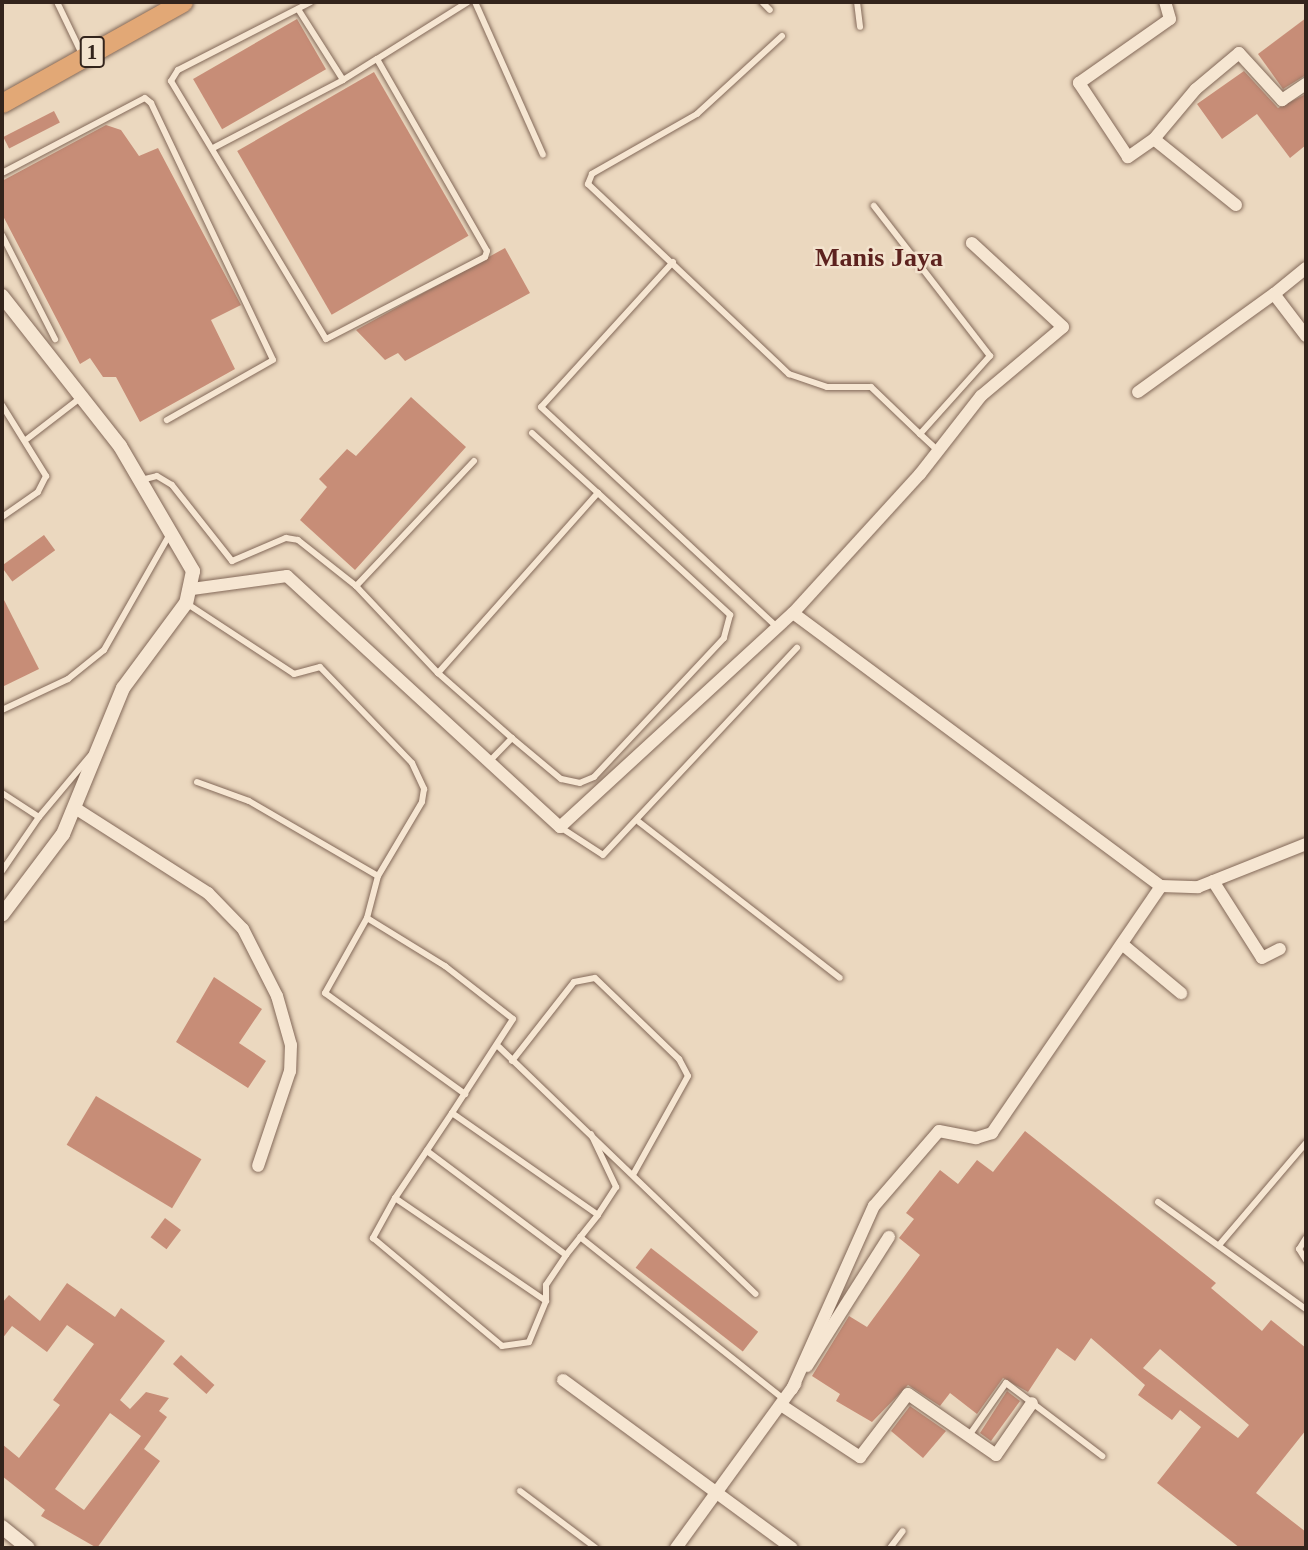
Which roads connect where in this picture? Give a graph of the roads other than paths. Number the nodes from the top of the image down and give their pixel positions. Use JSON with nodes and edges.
{"nodes":[{"id":1,"x":57,"y":2,"type":"edge"},
{"id":2,"x":183,"y":2,"type":"edge"},
{"id":3,"x":311,"y":2,"type":"edge"},
{"id":4,"x":468,"y":2,"type":"edge"},
{"id":5,"x":475,"y":2,"type":"edge"},
{"id":6,"x":762,"y":2,"type":"edge"},
{"id":7,"x":857,"y":2,"type":"edge"},
{"id":8,"x":1165,"y":2,"type":"edge"},
{"id":9,"x":298,"y":9,"type":"junction"},
{"id":10,"x":770,"y":10,"type":"dead end"},
{"id":11,"x":860,"y":27,"type":"dead end"},
{"id":12,"x":782,"y":36,"type":"dead end"},
{"id":13,"x":83,"y":57,"type":"junction"},
{"id":14,"x":377,"y":58,"type":"junction"},
{"id":15,"x":343,"y":80,"type":"junction"},
{"id":16,"x":1306,"y":84,"type":"edge"},
{"id":17,"x":2,"y":103,"type":"edge"},
{"id":18,"x":1154,"y":139,"type":"junction"},
{"id":19,"x":215,"y":147,"type":"junction"},
{"id":20,"x":544,"y":155,"type":"dead end"},
{"id":21,"x":2,"y":173,"type":"edge"},
{"id":22,"x":1236,"y":205,"type":"dead end"},
{"id":23,"x":874,"y":206,"type":"dead end"},
{"id":24,"x":2,"y":235,"type":"edge"},
{"id":25,"x":972,"y":243,"type":"dead end"},
{"id":26,"x":673,"y":262,"type":"junction"},
{"id":27,"x":1306,"y":268,"type":"edge"},
{"id":28,"x":1274,"y":294,"type":"junction"},
{"id":29,"x":2,"y":296,"type":"edge"},
{"id":30,"x":1306,"y":336,"type":"edge"},
{"id":31,"x":54,"y":339,"type":"dead end"},
{"id":32,"x":966,"y":385,"type":"junction"},
{"id":33,"x":1138,"y":392,"type":"dead end"},
{"id":34,"x":981,"y":396,"type":"junction"},
{"id":35,"x":80,"y":397,"type":"junction"},
{"id":36,"x":2,"y":405,"type":"edge"},
{"id":37,"x":167,"y":420,"type":"dead end"},
{"id":38,"x":532,"y":433,"type":"dead end"},
{"id":39,"x":920,"y":434,"type":"junction"},
{"id":40,"x":27,"y":439,"type":"junction"},
{"id":41,"x":938,"y":452,"type":"junction"},
{"id":42,"x":474,"y":461,"type":"dead end"},
{"id":43,"x":141,"y":480,"type":"junction"},
{"id":44,"x":598,"y":493,"type":"junction"},
{"id":45,"x":2,"y":517,"type":"edge"},
{"id":46,"x":171,"y":532,"type":"junction"},
{"id":47,"x":356,"y":586,"type":"junction"},
{"id":48,"x":189,"y":596,"type":"junction"},
{"id":49,"x":793,"y":613,"type":"junction"},
{"id":50,"x":778,"y":627,"type":"junction"},
{"id":51,"x":797,"y":648,"type":"dead end"},
{"id":52,"x":438,"y":673,"type":"junction"},
{"id":53,"x":2,"y":709,"type":"edge"},
{"id":54,"x":512,"y":738,"type":"junction"},
{"id":55,"x":95,"y":751,"type":"junction"},
{"id":56,"x":490,"y":761,"type":"junction"},
{"id":57,"x":197,"y":782,"type":"dead end"},
{"id":58,"x":2,"y":793,"type":"edge"},
{"id":59,"x":75,"y":808,"type":"junction"},
{"id":60,"x":39,"y":817,"type":"junction"},
{"id":61,"x":639,"y":822,"type":"junction"},
{"id":62,"x":560,"y":827,"type":"junction"},
{"id":63,"x":1306,"y":844,"type":"edge"},
{"id":64,"x":2,"y":871,"type":"edge"},
{"id":65,"x":378,"y":876,"type":"junction"},
{"id":66,"x":1213,"y":881,"type":"junction"},
{"id":67,"x":1161,"y":886,"type":"junction"},
{"id":68,"x":2,"y":915,"type":"edge"},
{"id":69,"x":367,"y":918,"type":"junction"},
{"id":70,"x":1122,"y":944,"type":"junction"},
{"id":71,"x":1280,"y":949,"type":"dead end"},
{"id":72,"x":840,"y":978,"type":"dead end"},
{"id":73,"x":1181,"y":993,"type":"dead end"},
{"id":74,"x":499,"y":1047,"type":"junction"},
{"id":75,"x":512,"y":1061,"type":"junction"},
{"id":76,"x":465,"y":1094,"type":"junction"},
{"id":77,"x":452,"y":1113,"type":"junction"},
{"id":78,"x":588,"y":1128,"type":"junction"},
{"id":79,"x":1306,"y":1143,"type":"edge"},
{"id":80,"x":427,"y":1151,"type":"junction"},
{"id":81,"x":258,"y":1166,"type":"dead end"},
{"id":82,"x":634,"y":1173,"type":"junction"},
{"id":83,"x":395,"y":1198,"type":"junction"},
{"id":84,"x":1158,"y":1202,"type":"dead end"},
{"id":85,"x":598,"y":1214,"type":"junction"},
{"id":86,"x":580,"y":1237,"type":"junction"},
{"id":87,"x":888,"y":1237,"type":"dead end"},
{"id":88,"x":1306,"y":1238,"type":"edge"},
{"id":89,"x":1220,"y":1244,"type":"junction"},
{"id":90,"x":566,"y":1255,"type":"junction"},
{"id":91,"x":1306,"y":1260,"type":"edge"},
{"id":92,"x":756,"y":1294,"type":"dead end"},
{"id":93,"x":546,"y":1301,"type":"junction"},
{"id":94,"x":1306,"y":1309,"type":"edge"},
{"id":95,"x":563,"y":1380,"type":"dead end"},
{"id":96,"x":786,"y":1398,"type":"junction"},
{"id":97,"x":1032,"y":1403,"type":"junction"},
{"id":98,"x":968,"y":1437,"type":"junction"},
{"id":99,"x":1102,"y":1456,"type":"dead end"},
{"id":100,"x":520,"y":1491,"type":"dead end"},
{"id":101,"x":716,"y":1497,"type":"junction"},
{"id":102,"x":2,"y":1527,"type":"edge"},
{"id":103,"x":903,"y":1531,"type":"dead end"},
{"id":104,"x":28,"y":1548,"type":"edge"},
{"id":105,"x":596,"y":1548,"type":"edge"},
{"id":106,"x":676,"y":1548,"type":"edge"},
{"id":107,"x":792,"y":1548,"type":"edge"},
{"id":108,"x":891,"y":1548,"type":"edge"}],
"edges":[{"from":1,"to":13,"type":"lane"},
{"from":2,"to":13,"type":"highway","number":"1"},
{"from":3,"to":9,"type":"lane"},
{"from":4,"to":14,"type":"lane"},
{"from":5,"to":20,"type":"lane"},
{"from":6,"to":10,"type":"lane"},
{"from":7,"to":11,"type":"lane"},
{"from":8,"to":18,"type":"street"},
{"from":9,"to":15,"type":"lane"},
{"from":9,"to":19,"type":"lane"},
{"from":12,"to":26,"type":"lane"},
{"from":13,"to":17,"type":"highway","number":"1"},
{"from":14,"to":15,"type":"lane"},
{"from":14,"to":19,"type":"lane"},
{"from":15,"to":19,"type":"lane"},
{"from":16,"to":18,"type":"street"},
{"from":18,"to":22,"type":"street"},
{"from":21,"to":37,"type":"lane"},
{"from":23,"to":32,"type":"lane"},
{"from":24,"to":31,"type":"lane"},
{"from":25,"to":34,"type":"street"},
{"from":26,"to":39,"type":"lane"},
{"from":26,"to":50,"type":"lane"},
{"from":27,"to":28,"type":"street"},
{"from":28,"to":30,"type":"street"},
{"from":28,"to":33,"type":"street"},
{"from":29,"to":35,"type":"street"},
{"from":32,"to":34,"type":"lane"},
{"from":32,"to":39,"type":"lane"},
{"from":34,"to":41,"type":"street"},
{"from":35,"to":40,"type":"lane"},
{"from":35,"to":43,"type":"street"},
{"from":36,"to":40,"type":"lane"},
{"from":38,"to":44,"type":"lane"},
{"from":39,"to":41,"type":"lane"},
{"from":40,"to":45,"type":"lane"},
{"from":41,"to":49,"type":"street"},
{"from":42,"to":47,"type":"lane"},
{"from":43,"to":46,"type":"street"},
{"from":43,"to":47,"type":"lane"},
{"from":44,"to":52,"type":"lane"},
{"from":44,"to":54,"type":"lane"},
{"from":46,"to":48,"type":"street"},
{"from":46,"to":53,"type":"lane"},
{"from":47,"to":52,"type":"lane"},
{"from":48,"to":55,"type":"street"},
{"from":48,"to":56,"type":"street"},
{"from":48,"to":65,"type":"lane"},
{"from":49,"to":50,"type":"street"},
{"from":49,"to":67,"type":"street"},
{"from":50,"to":62,"type":"street"},
{"from":51,"to":61,"type":"lane"},
{"from":52,"to":54,"type":"lane"},
{"from":54,"to":56,"type":"lane"},
{"from":55,"to":59,"type":"street"},
{"from":55,"to":60,"type":"lane"},
{"from":56,"to":62,"type":"street"},
{"from":57,"to":65,"type":"lane"},
{"from":58,"to":60,"type":"lane"},
{"from":59,"to":68,"type":"street"},
{"from":59,"to":81,"type":"street"},
{"from":60,"to":64,"type":"lane"},
{"from":61,"to":62,"type":"lane"},
{"from":61,"to":72,"type":"lane"},
{"from":63,"to":66,"type":"street"},
{"from":65,"to":69,"type":"lane"},
{"from":66,"to":67,"type":"street"},
{"from":66,"to":71,"type":"street"},
{"from":67,"to":70,"type":"street"},
{"from":69,"to":74,"type":"lane"},
{"from":69,"to":76,"type":"lane"},
{"from":70,"to":73,"type":"street"},
{"from":70,"to":96,"type":"street"},
{"from":74,"to":75,"type":"lane"},
{"from":74,"to":76,"type":"lane"},
{"from":75,"to":78,"type":"lane"},
{"from":75,"to":82,"type":"lane"},
{"from":76,"to":77,"type":"lane"},
{"from":77,"to":80,"type":"lane"},
{"from":77,"to":85,"type":"lane"},
{"from":78,"to":82,"type":"lane"},
{"from":78,"to":85,"type":"lane"},
{"from":79,"to":89,"type":"lane"},
{"from":80,"to":83,"type":"lane"},
{"from":80,"to":90,"type":"lane"},
{"from":82,"to":92,"type":"lane"},
{"from":83,"to":93,"type":"lane"},
{"from":83,"to":93,"type":"lane"},
{"from":84,"to":89,"type":"lane"},
{"from":85,"to":86,"type":"lane"},
{"from":86,"to":90,"type":"lane"},
{"from":86,"to":96,"type":"lane"},
{"from":87,"to":96,"type":"street"},
{"from":88,"to":91,"type":"lane"},
{"from":89,"to":94,"type":"lane"},
{"from":90,"to":93,"type":"lane"},
{"from":95,"to":101,"type":"street"},
{"from":96,"to":98,"type":"street"},
{"from":96,"to":101,"type":"street"},
{"from":97,"to":98,"type":"street"},
{"from":97,"to":98,"type":"lane"},
{"from":97,"to":99,"type":"lane"},
{"from":100,"to":105,"type":"lane"},
{"from":101,"to":106,"type":"street"},
{"from":101,"to":107,"type":"street"},
{"from":102,"to":104,"type":"street"},
{"from":103,"to":108,"type":"lane"}]}
